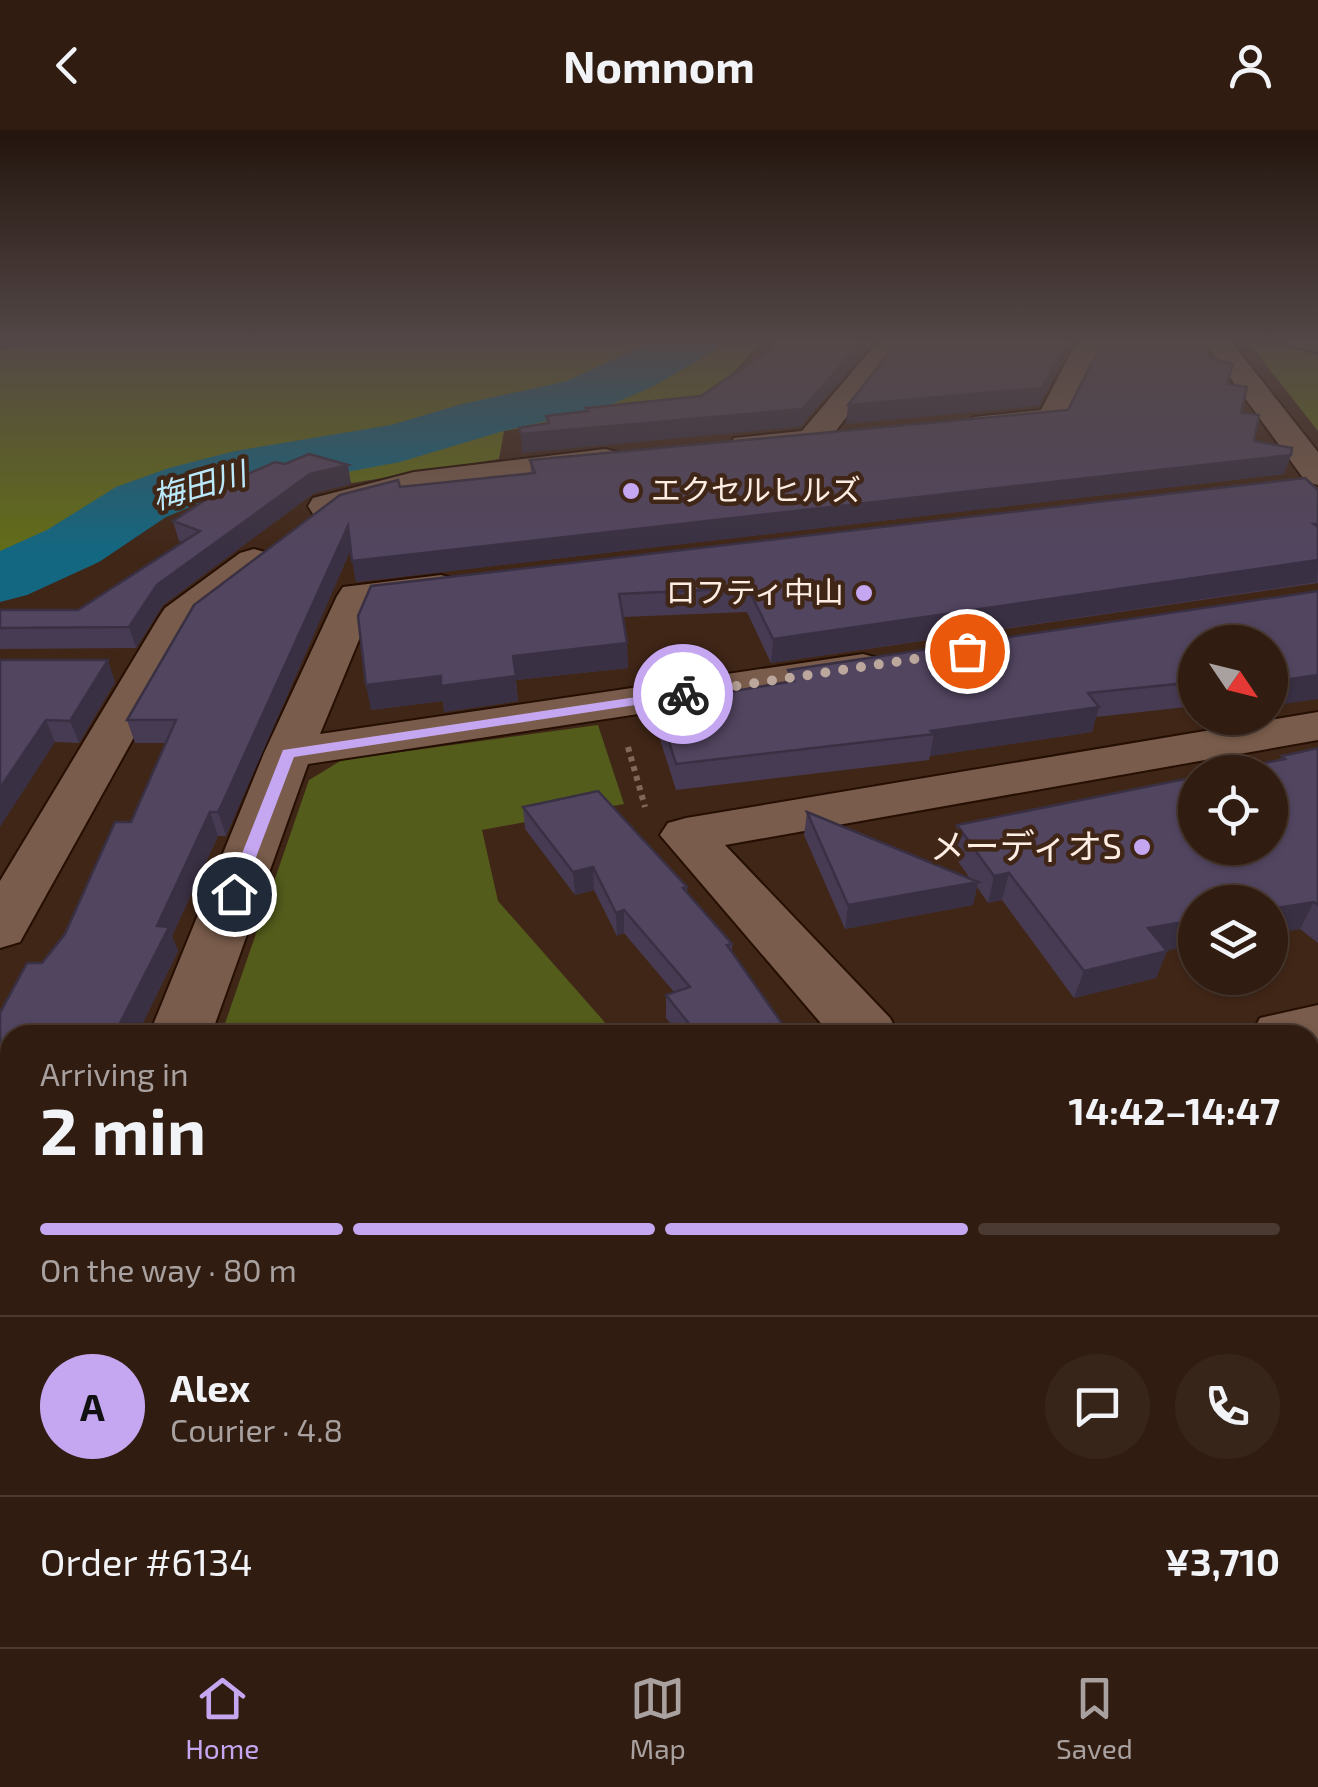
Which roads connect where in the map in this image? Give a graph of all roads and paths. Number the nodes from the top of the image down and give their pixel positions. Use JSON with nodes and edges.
{"nodes":[{"id":1,"x":849,"y":410,"type":"edge"},
{"id":2,"x":1056,"y":410,"type":"edge"},
{"id":3,"x":1269,"y":410,"type":"edge"},
{"id":4,"x":960,"y":426,"type":"edge"},
{"id":5,"x":704,"y":449,"type":"edge"},
{"id":6,"x":650,"y":454,"type":"edge"},
{"id":7,"x":1318,"y":475,"type":"edge"},
{"id":8,"x":1318,"y":484,"type":"edge"},
{"id":9,"x":1279,"y":488,"type":"edge"},
{"id":10,"x":475,"y":583,"type":"edge"},
{"id":11,"x":909,"y":660,"type":"edge"},
{"id":12,"x":616,"y":704,"type":"junction"},
{"id":13,"x":1318,"y":726,"type":"edge"},
{"id":14,"x":288,"y":753,"type":"junction"},
{"id":15,"x":686,"y":835,"type":"junction"},
{"id":16,"x":0,"y":928,"type":"edge"},
{"id":17,"x":184,"y":1025,"type":"edge"},
{"id":18,"x":859,"y":1025,"type":"edge"}],
"edges":[{"from":1,"to":5,"type":"street"},
{"from":2,"to":4,"type":"street"},
{"from":3,"to":7,"type":"street"},
{"from":6,"to":16,"type":"street"},
{"from":8,"to":9,"type":"street"},
{"from":10,"to":14,"type":"street"},
{"from":11,"to":12,"type":"street"},
{"from":12,"to":14,"type":"street"},
{"from":12,"to":15,"type":"path"},
{"from":13,"to":15,"type":"street"},
{"from":14,"to":17,"type":"street"},
{"from":15,"to":18,"type":"street"}]}
